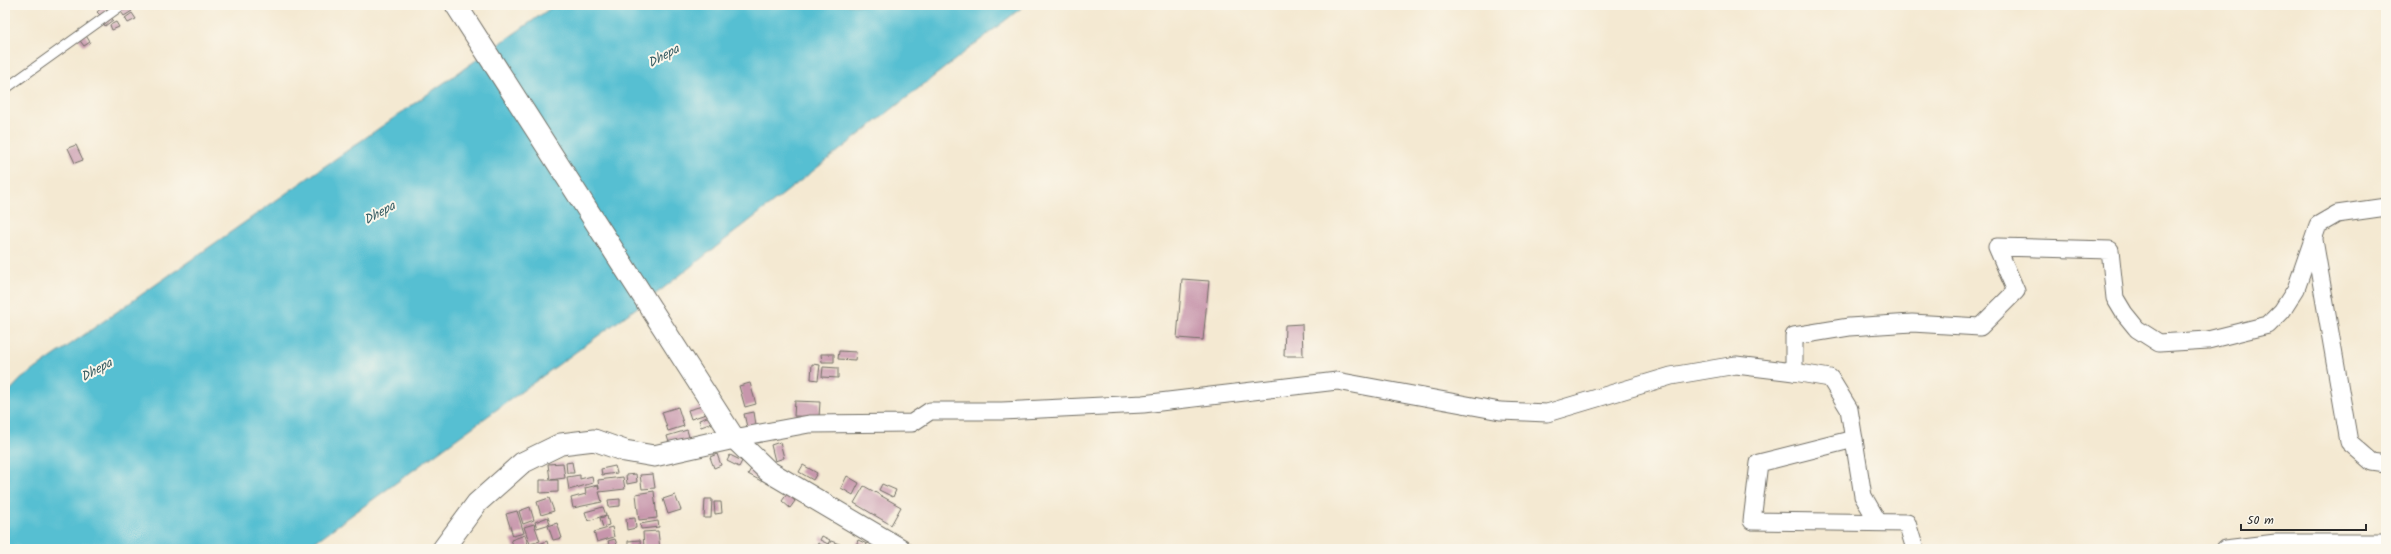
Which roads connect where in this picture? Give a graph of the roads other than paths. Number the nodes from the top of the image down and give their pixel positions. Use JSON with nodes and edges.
{"nodes":[{"id":1,"x":122,"y":5,"type":"edge"},
{"id":2,"x":456,"y":5,"type":"edge"},
{"id":3,"x":5,"y":89,"type":"edge"},
{"id":4,"x":2386,"y":207,"type":"edge"},
{"id":5,"x":2313,"y":238,"type":"junction"},
{"id":6,"x":1794,"y":372,"type":"junction"},
{"id":7,"x":734,"y":438,"type":"junction"},
{"id":8,"x":1854,"y":439,"type":"junction"},
{"id":9,"x":2386,"y":464,"type":"edge"},
{"id":10,"x":1878,"y":522,"type":"junction"},
{"id":11,"x":2386,"y":543,"type":"edge"},
{"id":12,"x":443,"y":549,"type":"edge"},
{"id":13,"x":900,"y":549,"type":"edge"},
{"id":14,"x":1915,"y":549,"type":"edge"},
{"id":15,"x":2225,"y":549,"type":"edge"}],
"edges":[{"from":1,"to":3,"type":"lane"},
{"from":2,"to":7,"type":"street"},
{"from":4,"to":5,"type":"street"},
{"from":5,"to":6,"type":"street"},
{"from":5,"to":9,"type":"street"},
{"from":6,"to":7,"type":"street"},
{"from":6,"to":8,"type":"street"},
{"from":7,"to":12,"type":"street"},
{"from":7,"to":13,"type":"street"},
{"from":8,"to":10,"type":"street"},
{"from":8,"to":10,"type":"street"},
{"from":10,"to":14,"type":"street"},
{"from":11,"to":15,"type":"street"}]}
